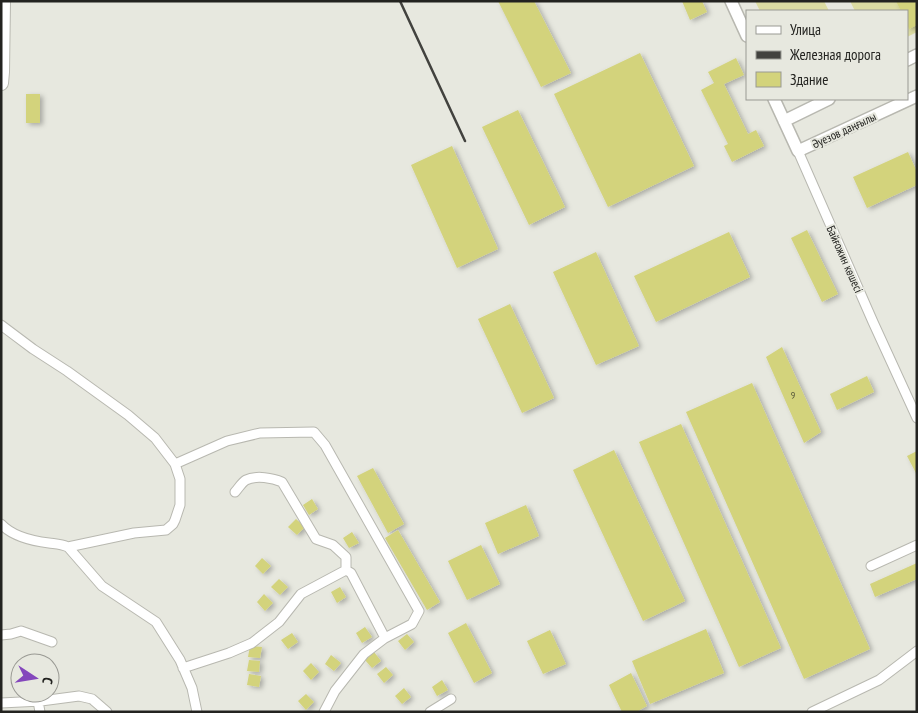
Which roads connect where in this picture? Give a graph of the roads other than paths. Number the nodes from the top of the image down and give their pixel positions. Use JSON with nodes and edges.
{"nodes":[{"id":1,"x":2,"y":1,"type":"edge"},
{"id":2,"x":731,"y":1,"type":"edge"},
{"id":3,"x":746,"y":34,"type":"edge"},
{"id":4,"x":1,"y":83,"type":"edge"},
{"id":5,"x":917,"y":96,"type":"edge"},
{"id":6,"x":774,"y":100,"type":"edge"},
{"id":7,"x":827,"y":100,"type":"edge"},
{"id":8,"x":784,"y":121,"type":"junction"},
{"id":9,"x":798,"y":151,"type":"junction"},
{"id":10,"x":1,"y":325,"type":"edge"},
{"id":11,"x":917,"y":418,"type":"edge"},
{"id":12,"x":174,"y":464,"type":"junction"},
{"id":13,"x":235,"y":492,"type":"dead end"},
{"id":14,"x":1,"y":524,"type":"edge"},
{"id":15,"x":917,"y":545,"type":"edge"},
{"id":16,"x":68,"y":547,"type":"junction"},
{"id":17,"x":871,"y":566,"type":"dead end"},
{"id":18,"x":346,"y":570,"type":"junction"},
{"id":19,"x":1,"y":635,"type":"edge"},
{"id":20,"x":385,"y":638,"type":"junction"},
{"id":21,"x":52,"y":642,"type":"dead end"},
{"id":22,"x":917,"y":651,"type":"edge"},
{"id":23,"x":183,"y":668,"type":"junction"},
{"id":24,"x":60,"y":698,"type":"edge"},
{"id":25,"x":451,"y":699,"type":"dead end"},
{"id":26,"x":107,"y":712,"type":"edge"},
{"id":27,"x":197,"y":712,"type":"edge"},
{"id":28,"x":324,"y":712,"type":"edge"},
{"id":29,"x":430,"y":712,"type":"edge"},
{"id":30,"x":812,"y":712,"type":"edge"}],
"edges":[{"from":1,"to":4,"type":"highway"},
{"from":2,"to":3,"type":"main road"},
{"from":5,"to":9,"type":"main road","name":"Әуезов даңғылы"},
{"from":6,"to":8,"type":"main road","name":"Байғожин көшесі"},
{"from":7,"to":8,"type":"main road"},
{"from":8,"to":9,"type":"main road","name":"Байғожин көшесі"},
{"from":9,"to":11,"type":"street","name":"Байғожин көшесі"},
{"from":10,"to":12,"type":"street"},
{"from":12,"to":16,"type":"street"},
{"from":12,"to":20,"type":"street"},
{"from":13,"to":18,"type":"street"},
{"from":14,"to":16,"type":"street"},
{"from":15,"to":17,"type":"street"},
{"from":16,"to":23,"type":"street"},
{"from":18,"to":20,"type":"street"},
{"from":18,"to":23,"type":"street"},
{"from":19,"to":21,"type":"street"},
{"from":20,"to":28,"type":"street"},
{"from":22,"to":30,"type":"street"},
{"from":23,"to":27,"type":"street"},
{"from":24,"to":26,"type":"street"},
{"from":25,"to":29,"type":"street"}]}
